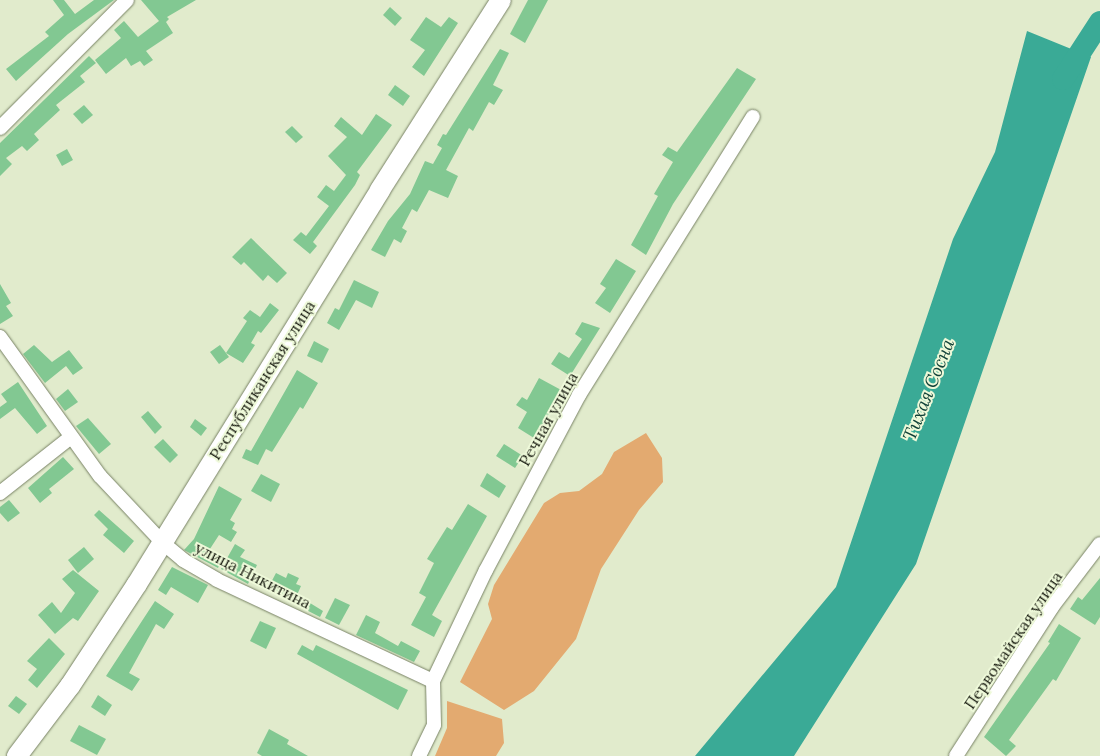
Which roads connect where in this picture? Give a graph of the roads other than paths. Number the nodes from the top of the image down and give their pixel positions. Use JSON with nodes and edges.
{"nodes":[{"id":1,"x":127,"y":0,"type":"edge"},
{"id":2,"x":498,"y":1,"type":"edge"},
{"id":3,"x":753,"y":117,"type":"dead end"},
{"id":4,"x":0,"y":128,"type":"edge"},
{"id":5,"x":0,"y":337,"type":"edge"},
{"id":6,"x":71,"y":437,"type":"junction"},
{"id":7,"x":0,"y":493,"type":"edge"},
{"id":8,"x":163,"y":543,"type":"junction"},
{"id":9,"x":1100,"y":544,"type":"edge"},
{"id":10,"x":433,"y":681,"type":"junction"},
{"id":11,"x":17,"y":756,"type":"edge"},
{"id":12,"x":419,"y":756,"type":"edge"},
{"id":13,"x":956,"y":756,"type":"edge"}],
"edges":[{"from":1,"to":4,"type":"street"},
{"from":2,"to":8,"type":"street","name":"Республиканская улица"},
{"from":3,"to":10,"type":"street","name":"Речная улица"},
{"from":5,"to":6,"type":"street","name":"улица Никитина"},
{"from":6,"to":7,"type":"street"},
{"from":6,"to":8,"type":"street","name":"улица Никитина"},
{"from":8,"to":10,"type":"street","name":"улица Никитина"},
{"from":8,"to":11,"type":"street","name":"Республиканская улица"},
{"from":9,"to":13,"type":"street","name":"Первомайская улица"},
{"from":10,"to":12,"type":"street","name":"Речная улица"}]}
